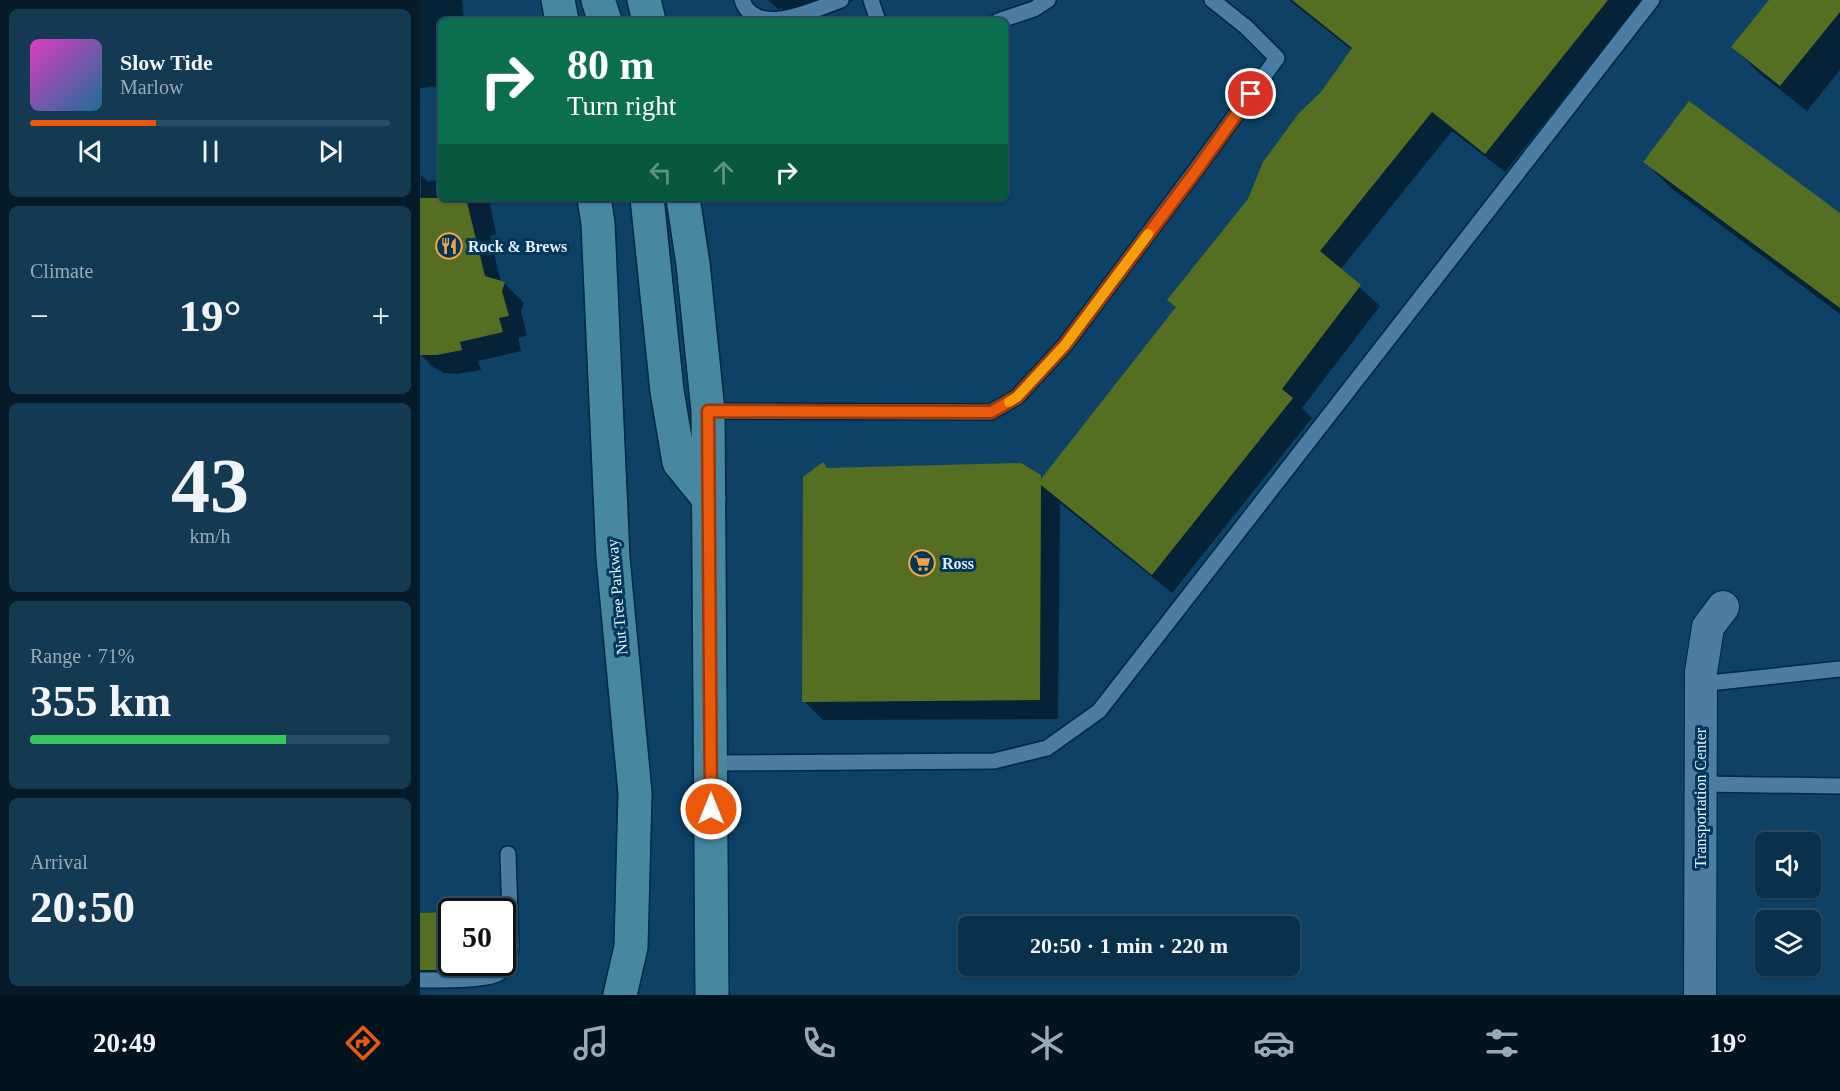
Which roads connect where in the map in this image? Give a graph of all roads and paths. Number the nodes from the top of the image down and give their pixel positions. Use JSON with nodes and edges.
{"nodes":[{"id":1,"x":558,"y":0,"type":"edge"},
{"id":2,"x":598,"y":0,"type":"edge"},
{"id":3,"x":644,"y":0,"type":"edge"},
{"id":4,"x":742,"y":0,"type":"edge"},
{"id":5,"x":841,"y":0,"type":"edge"},
{"id":6,"x":871,"y":0,"type":"edge"},
{"id":7,"x":1048,"y":0,"type":"edge"},
{"id":8,"x":1212,"y":0,"type":"edge"},
{"id":9,"x":1652,"y":0,"type":"edge"},
{"id":10,"x":561,"y":18,"type":"edge"},
{"id":11,"x":604,"y":18,"type":"edge"},
{"id":12,"x":648,"y":18,"type":"edge"},
{"id":13,"x":758,"y":18,"type":"edge"},
{"id":14,"x":784,"y":18,"type":"edge"},
{"id":15,"x":877,"y":18,"type":"edge"},
{"id":16,"x":1007,"y":18,"type":"edge"},
{"id":17,"x":594,"y":201,"type":"edge"},
{"id":18,"x":647,"y":201,"type":"edge"},
{"id":19,"x":683,"y":201,"type":"edge"},
{"id":20,"x":708,"y":411,"type":"junction"},
{"id":21,"x":709,"y":499,"type":"junction"},
{"id":22,"x":1723,"y":607,"type":"dead end"},
{"id":23,"x":1840,"y":669,"type":"edge"},
{"id":24,"x":1701,"y":684,"type":"junction"},
{"id":25,"x":711,"y":763,"type":"junction"},
{"id":26,"x":1700,"y":784,"type":"junction"},
{"id":27,"x":1840,"y":786,"type":"edge"},
{"id":28,"x":508,"y":855,"type":"dead end"},
{"id":29,"x":420,"y":980,"type":"edge"},
{"id":30,"x":620,"y":995,"type":"edge"},
{"id":31,"x":712,"y":995,"type":"edge"},
{"id":32,"x":1700,"y":995,"type":"edge"}],
"edges":[{"from":1,"to":10,"type":"main road"},
{"from":2,"to":11,"type":"main road"},
{"from":3,"to":12,"type":"main road"},
{"from":4,"to":13,"type":"lane"},
{"from":5,"to":14,"type":"lane"},
{"from":6,"to":15,"type":"lane"},
{"from":7,"to":16,"type":"lane"},
{"from":8,"to":20,"type":"lane"},
{"from":9,"to":25,"type":"lane"},
{"from":17,"to":30,"type":"main road","name":"Nut Tree Parkway"},
{"from":18,"to":21,"type":"main road"},
{"from":19,"to":20,"type":"main road"},
{"from":20,"to":21,"type":"main road"},
{"from":21,"to":25,"type":"main road"},
{"from":22,"to":24,"type":"street","name":"Transportation Center"},
{"from":23,"to":24,"type":"lane"},
{"from":24,"to":26,"type":"street","name":"Transportation Center"},
{"from":25,"to":31,"type":"main road"},
{"from":26,"to":27,"type":"lane"},
{"from":26,"to":32,"type":"street","name":"Transportation Center"},
{"from":28,"to":29,"type":"lane"}]}
